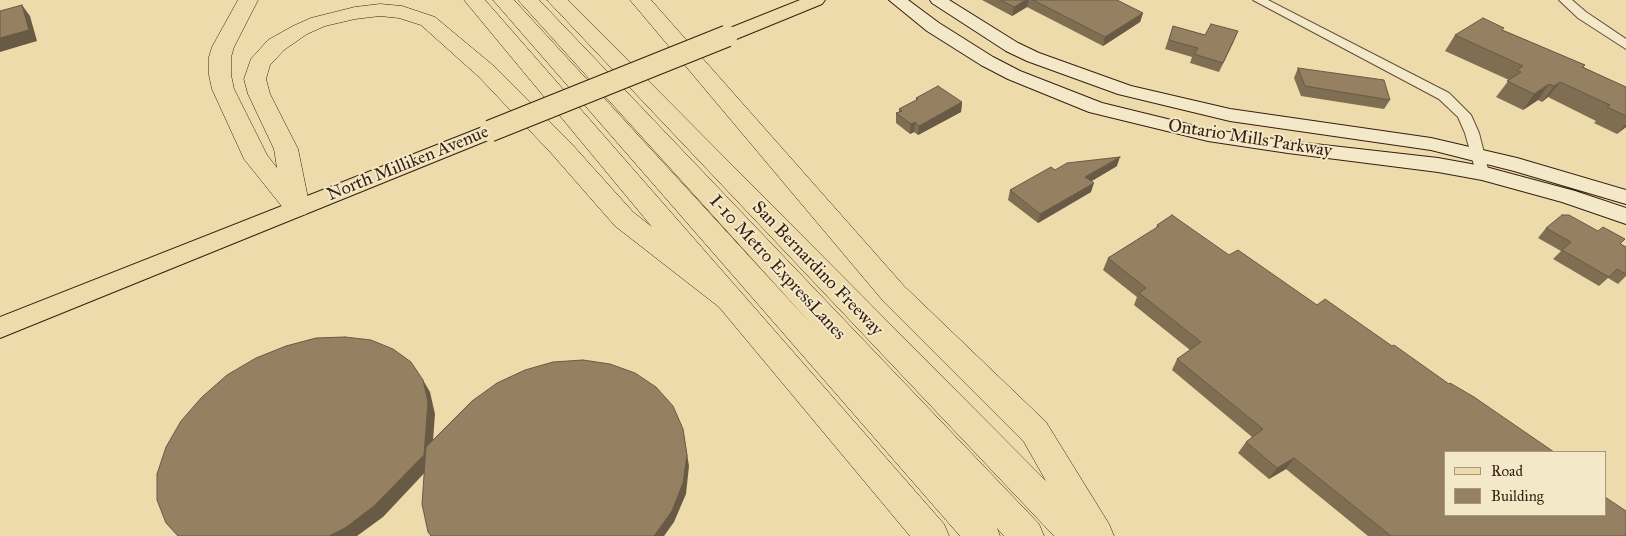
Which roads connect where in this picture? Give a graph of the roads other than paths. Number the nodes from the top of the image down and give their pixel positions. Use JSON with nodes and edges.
{"nodes":[{"id":1,"x":248,"y":0,"type":"edge"},
{"id":2,"x":474,"y":0,"type":"edge"},
{"id":3,"x":503,"y":0,"type":"edge"},
{"id":4,"x":528,"y":0,"type":"edge"},
{"id":5,"x":557,"y":0,"type":"edge"},
{"id":6,"x":640,"y":0,"type":"edge"},
{"id":7,"x":816,"y":0,"type":"edge"},
{"id":8,"x":897,"y":0,"type":"edge"},
{"id":9,"x":938,"y":0,"type":"edge"},
{"id":10,"x":1259,"y":0,"type":"edge"},
{"id":11,"x":1565,"y":0,"type":"edge"},
{"id":12,"x":1626,"y":45,"type":"edge"},
{"id":13,"x":997,"y":66,"type":"junction"},
{"id":14,"x":1125,"y":90,"type":"junction"},
{"id":15,"x":1120,"y":114,"type":"junction"},
{"id":16,"x":1285,"y":124,"type":"junction"},
{"id":17,"x":1480,"y":164,"type":"junction"},
{"id":18,"x":1626,"y":197,"type":"edge"},
{"id":19,"x":297,"y":208,"type":"junction"},
{"id":20,"x":1626,"y":216,"type":"edge"},
{"id":21,"x":730,"y":300,"type":"junction"},
{"id":22,"x":0,"y":328,"type":"edge"},
{"id":23,"x":932,"y":536,"type":"edge"},
{"id":24,"x":983,"y":536,"type":"edge"},
{"id":25,"x":1027,"y":536,"type":"edge"},
{"id":26,"x":1077,"y":536,"type":"edge"},
{"id":27,"x":1097,"y":536,"type":"edge"}],
"edges":[{"from":1,"to":19,"type":"highway"},
{"from":2,"to":21,"type":"highway"},
{"from":3,"to":24,"type":"highway","name":"I-10 Metro ExpressLanes"},
{"from":4,"to":25,"type":"highway","name":"I-10 Metro ExpressLanes"},
{"from":5,"to":26,"type":"highway","name":"San Bernardino Freeway"},
{"from":6,"to":27,"type":"highway"},
{"from":7,"to":19,"type":"main road","name":"North Milliken Avenue","bridge":true},
{"from":8,"to":13,"type":"main road","name":"Ontario Mills Parkway"},
{"from":9,"to":14,"type":"main road","name":"Ontario Mills Parkway"},
{"from":10,"to":17,"type":"street"},
{"from":11,"to":12,"type":"street"},
{"from":13,"to":14,"type":"main road"},
{"from":13,"to":15,"type":"main road","name":"Ontario Mills Parkway"},
{"from":14,"to":16,"type":"main road","name":"Ontario Mills Parkway"},
{"from":15,"to":16,"type":"main road"},
{"from":15,"to":17,"type":"main road","name":"Ontario Mills Parkway"},
{"from":16,"to":17,"type":"main road","name":"Ontario Mills Parkway"},
{"from":17,"to":18,"type":"main road","name":"Ontario Mills Parkway"},
{"from":17,"to":20,"type":"main road","name":"Ontario Mills Parkway"},
{"from":19,"to":21,"type":"highway"},
{"from":19,"to":22,"type":"main road","name":"North Milliken Avenue"},
{"from":21,"to":23,"type":"highway"}]}
